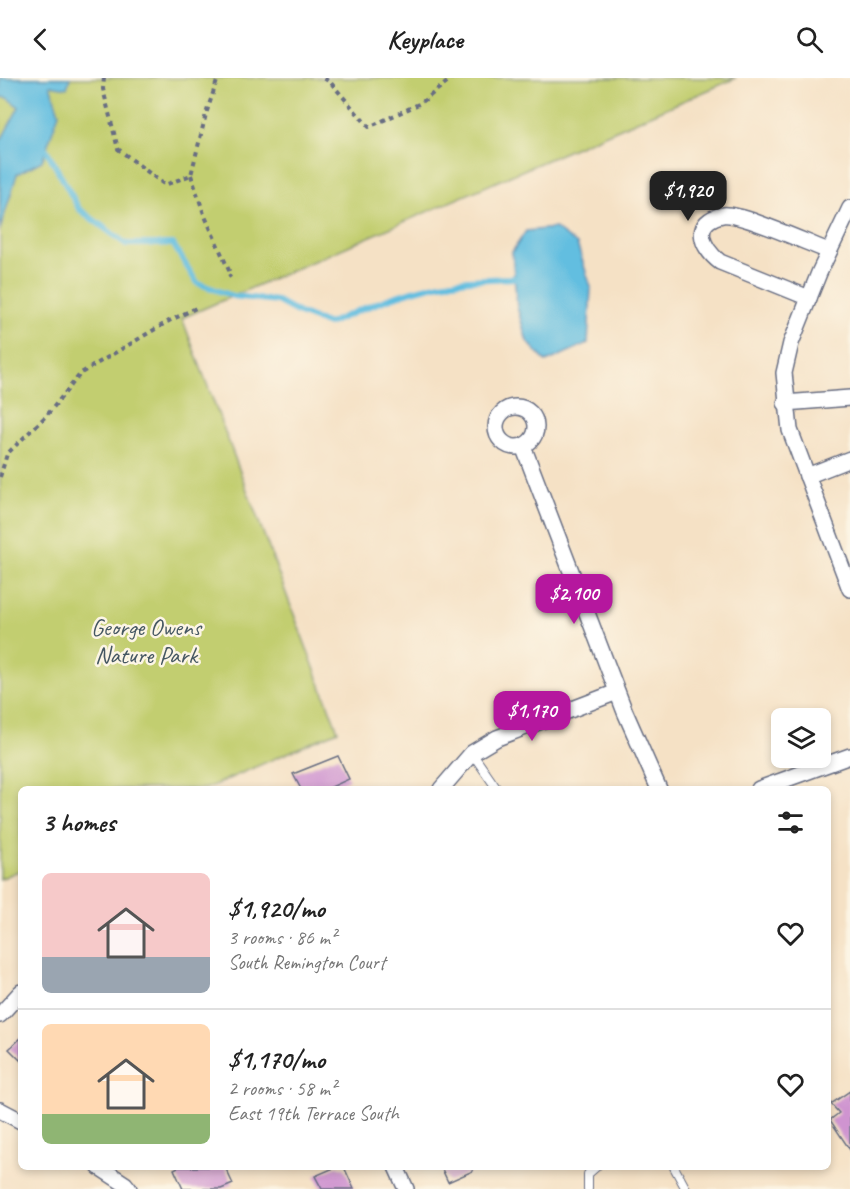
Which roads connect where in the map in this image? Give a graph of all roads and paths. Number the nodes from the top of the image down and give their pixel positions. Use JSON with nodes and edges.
{"nodes":[{"id":1,"x":104,"y":78,"type":"edge"},
{"id":2,"x":218,"y":78,"type":"edge"},
{"id":3,"x":326,"y":78,"type":"edge"},
{"id":4,"x":452,"y":78,"type":"edge"},
{"id":5,"x":191,"y":175,"type":"junction"},
{"id":6,"x":850,"y":208,"type":"edge"},
{"id":7,"x":829,"y":251,"type":"junction"},
{"id":8,"x":228,"y":277,"type":"dead end"},
{"id":9,"x":809,"y":298,"type":"junction"},
{"id":10,"x":196,"y":308,"type":"dead end"},
{"id":11,"x":850,"y":399,"type":"edge"},
{"id":12,"x":785,"y":402,"type":"junction"},
{"id":13,"x":523,"y":446,"type":"dead end"},
{"id":14,"x":850,"y":459,"type":"edge"},
{"id":15,"x":807,"y":476,"type":"junction"},
{"id":16,"x":0,"y":477,"type":"edge"},
{"id":17,"x":850,"y":589,"type":"edge"},
{"id":18,"x":617,"y":692,"type":"junction"},
{"id":19,"x":472,"y":753,"type":"junction"},
{"id":20,"x":850,"y":756,"type":"edge"},
{"id":21,"x":444,"y":786,"type":"edge"},
{"id":22,"x":495,"y":786,"type":"edge"},
{"id":23,"x":658,"y":786,"type":"edge"},
{"id":24,"x":767,"y":786,"type":"edge"},
{"id":25,"x":18,"y":996,"type":"edge"},
{"id":26,"x":0,"y":1015,"type":"edge"},
{"id":27,"x":0,"y":1110,"type":"edge"},
{"id":28,"x":18,"y":1119,"type":"edge"},
{"id":29,"x":104,"y":1170,"type":"edge"},
{"id":30,"x":397,"y":1170,"type":"edge"},
{"id":31,"x":592,"y":1170,"type":"edge"},
{"id":32,"x":676,"y":1170,"type":"edge"},
{"id":33,"x":129,"y":1189,"type":"edge"},
{"id":34,"x":406,"y":1189,"type":"edge"},
{"id":35,"x":588,"y":1189,"type":"edge"},
{"id":36,"x":686,"y":1189,"type":"edge"}],
"edges":[{"from":1,"to":5,"type":"path"},
{"from":2,"to":5,"type":"path"},
{"from":3,"to":4,"type":"path"},
{"from":5,"to":8,"type":"path"},
{"from":6,"to":7,"type":"street"},
{"from":7,"to":9,"type":"street"},
{"from":7,"to":9,"type":"street"},
{"from":9,"to":12,"type":"street"},
{"from":10,"to":16,"type":"path"},
{"from":11,"to":12,"type":"street"},
{"from":12,"to":15,"type":"street"},
{"from":13,"to":18,"type":"street"},
{"from":14,"to":15,"type":"street"},
{"from":15,"to":17,"type":"street"},
{"from":18,"to":19,"type":"street"},
{"from":18,"to":23,"type":"street"},
{"from":19,"to":21,"type":"street"},
{"from":19,"to":22,"type":"lane"},
{"from":20,"to":24,"type":"street"},
{"from":25,"to":26,"type":"street"},
{"from":27,"to":28,"type":"street"},
{"from":29,"to":33,"type":"street"},
{"from":30,"to":34,"type":"street"},
{"from":31,"to":35,"type":"lane"},
{"from":32,"to":36,"type":"lane"}]}
